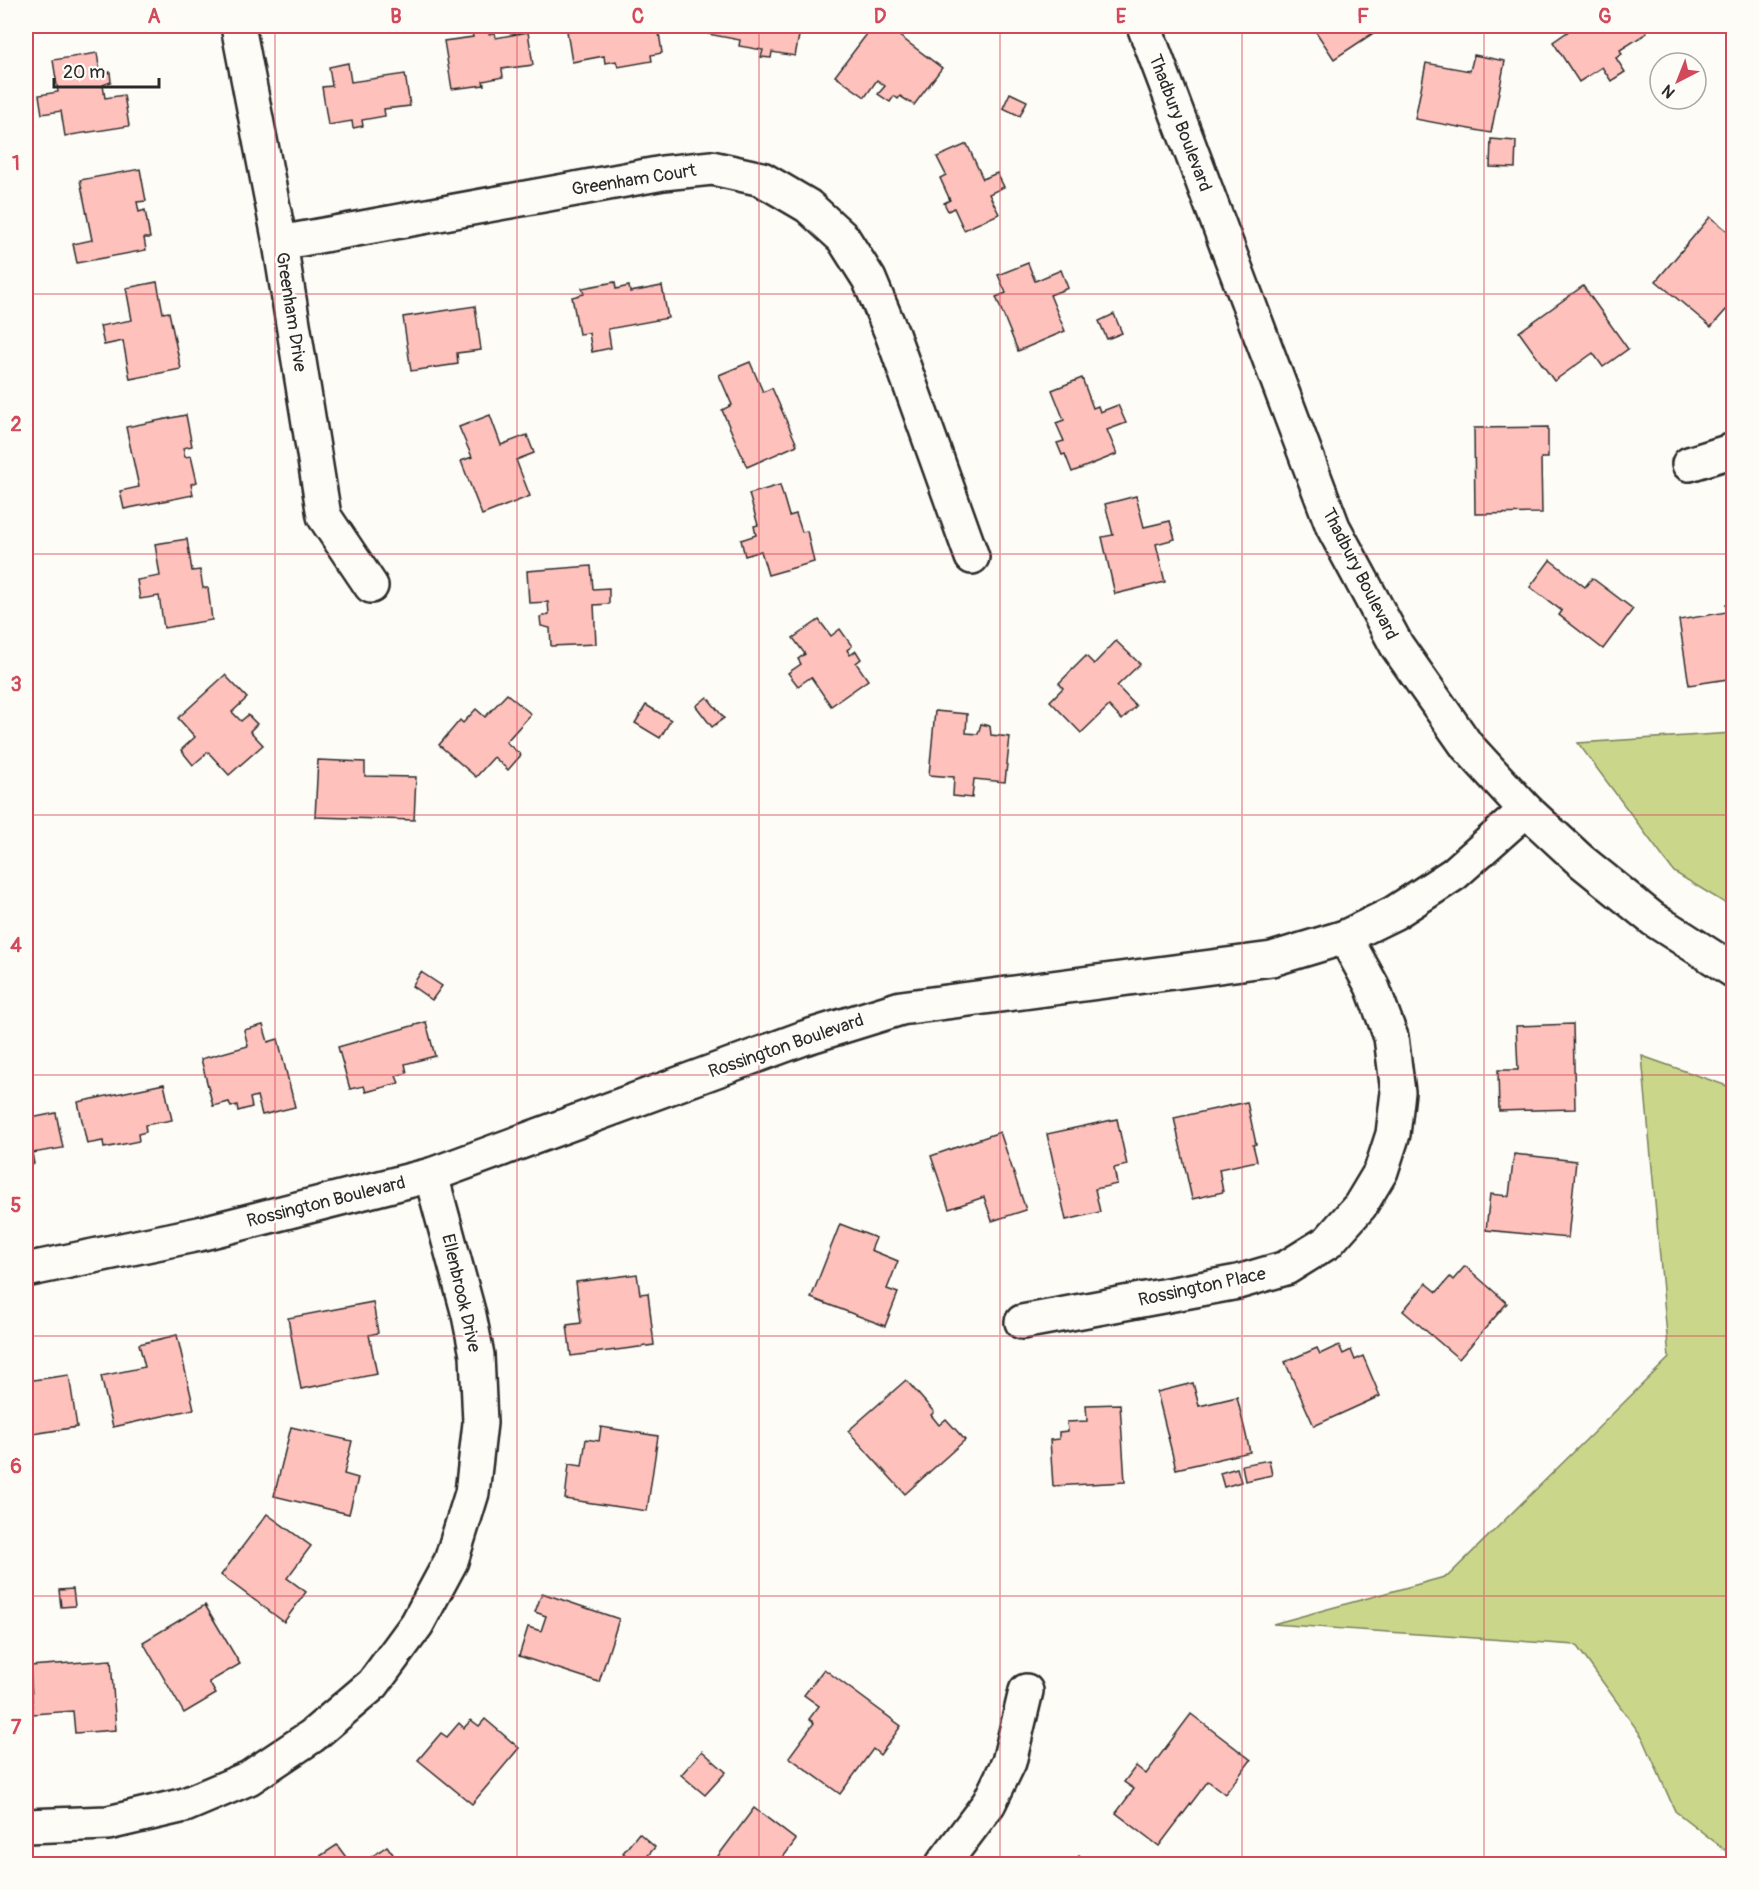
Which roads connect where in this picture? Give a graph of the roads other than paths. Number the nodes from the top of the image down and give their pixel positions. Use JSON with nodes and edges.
{"nodes":[{"id":1,"x":238,"y":26,"type":"edge"},
{"id":2,"x":1144,"y":26,"type":"edge"},
{"id":3,"x":280,"y":243,"type":"junction"},
{"id":4,"x":1734,"y":450,"type":"edge"},
{"id":5,"x":1689,"y":464,"type":"dead end"},
{"id":6,"x":972,"y":557,"type":"dead end"},
{"id":7,"x":371,"y":586,"type":"dead end"},
{"id":8,"x":1526,"y":810,"type":"junction"},
{"id":9,"x":1345,"y":937,"type":"junction"},
{"id":10,"x":1734,"y":971,"type":"edge"},
{"id":11,"x":431,"y":1175,"type":"junction"},
{"id":12,"x":26,"y":1270,"type":"edge"},
{"id":13,"x":1022,"y":1322,"type":"dead end"},
{"id":14,"x":1026,"y":1691,"type":"dead end"},
{"id":15,"x":26,"y":1826,"type":"edge"},
{"id":16,"x":943,"y":1864,"type":"edge"}],
"edges":[{"from":1,"to":3,"type":"street","name":"Greenham Drive"},
{"from":2,"to":8,"type":"street","name":"Thadbury Boulevard"},
{"from":3,"to":6,"type":"street","name":"Greenham Court"},
{"from":3,"to":7,"type":"street","name":"Greenham Drive"},
{"from":4,"to":5,"type":"street"},
{"from":8,"to":9,"type":"street","name":"Rossington Boulevard"},
{"from":8,"to":10,"type":"street","name":"Thadbury Boulevard"},
{"from":9,"to":11,"type":"street","name":"Rossington Boulevard"},
{"from":9,"to":13,"type":"street","name":"Rossington Place"},
{"from":11,"to":12,"type":"street","name":"Rossington Boulevard"},
{"from":11,"to":15,"type":"street","name":"Ellenbrook Drive"},
{"from":14,"to":16,"type":"street"}]}
